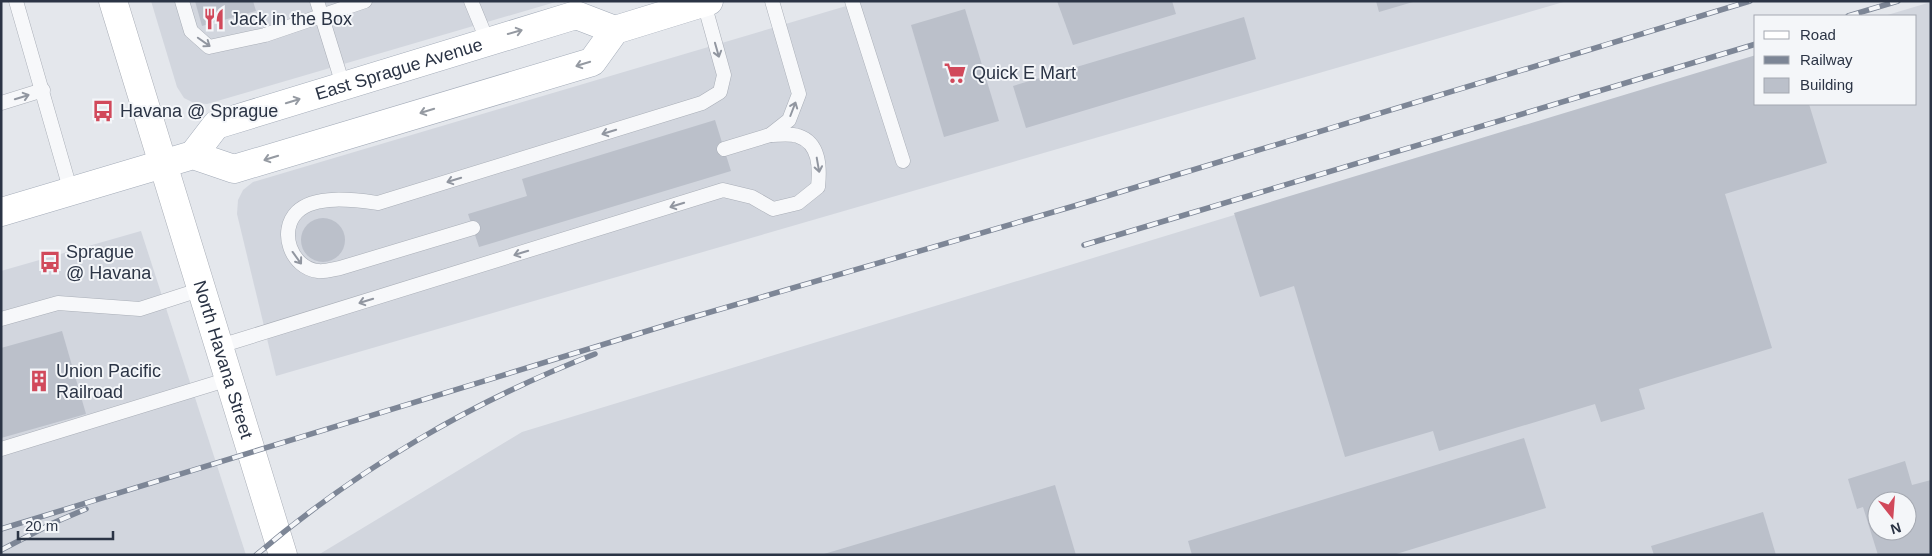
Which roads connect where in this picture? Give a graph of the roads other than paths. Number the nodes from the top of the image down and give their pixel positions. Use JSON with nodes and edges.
{"nodes":[{"id":1,"x":16,"y":1,"type":"edge"},
{"id":2,"x":113,"y":1,"type":"edge"},
{"id":3,"x":182,"y":1,"type":"edge"},
{"id":4,"x":365,"y":1,"type":"edge"},
{"id":5,"x":471,"y":1,"type":"edge"},
{"id":6,"x":772,"y":1,"type":"edge"},
{"id":7,"x":852,"y":1,"type":"edge"},
{"id":8,"x":696,"y":3,"type":"edge"},
{"id":9,"x":319,"y":8,"type":"edge"},
{"id":10,"x":615,"y":30,"type":"junction"},
{"id":11,"x":487,"y":40,"type":"junction"},
{"id":12,"x":342,"y":85,"type":"junction"},
{"id":13,"x":43,"y":90,"type":"junction"},
{"id":14,"x":1,"y":103,"type":"edge"},
{"id":15,"x":770,"y":135,"type":"junction"},
{"id":16,"x":724,"y":149,"type":"dead end"},
{"id":17,"x":193,"y":155,"type":"junction"},
{"id":18,"x":903,"y":161,"type":"dead end"},
{"id":19,"x":163,"y":165,"type":"junction"},
{"id":20,"x":71,"y":192,"type":"junction"},
{"id":21,"x":1,"y":212,"type":"edge"},
{"id":22,"x":473,"y":228,"type":"dead end"},
{"id":23,"x":202,"y":289,"type":"junction"},
{"id":24,"x":1,"y":319,"type":"edge"},
{"id":25,"x":220,"y":346,"type":"junction"},
{"id":26,"x":229,"y":379,"type":"junction"},
{"id":27,"x":1,"y":449,"type":"edge"},
{"id":28,"x":283,"y":555,"type":"edge"}],
"edges":[{"from":1,"to":13,"type":"lane"},
{"from":2,"to":19,"type":"main road","name":"North Havana Street"},
{"from":3,"to":9,"type":"lane","one_way":true},
{"from":4,"to":9,"type":"lane"},
{"from":5,"to":11,"type":"lane"},
{"from":15,"to":6,"type":"lane","one_way":true},
{"from":7,"to":18,"type":"lane"},
{"from":8,"to":10,"type":"main road"},
{"from":8,"to":22,"type":"lane","one_way":true},
{"from":9,"to":12,"type":"lane"},
{"from":11,"to":10,"type":"main road","name":"East Sprague Avenue","one_way":true},
{"from":10,"to":17,"type":"main road","one_way":true},
{"from":11,"to":12,"type":"main road","name":"East Sprague Avenue"},
{"from":17,"to":12,"type":"main road","name":"East Sprague Avenue","one_way":true},
{"from":14,"to":13,"type":"lane","one_way":true},
{"from":13,"to":20,"type":"lane"},
{"from":15,"to":16,"type":"lane"},
{"from":15,"to":25,"type":"lane","one_way":true},
{"from":17,"to":19,"type":"main road"},
{"from":19,"to":20,"type":"main road"},
{"from":19,"to":23,"type":"main road","name":"North Havana Street"},
{"from":20,"to":21,"type":"main road"},
{"from":23,"to":24,"type":"lane"},
{"from":23,"to":25,"type":"main road","name":"North Havana Street"},
{"from":25,"to":26,"type":"main road","name":"North Havana Street"},
{"from":26,"to":27,"type":"lane"},
{"from":26,"to":28,"type":"main road","name":"North Havana Street"}]}
